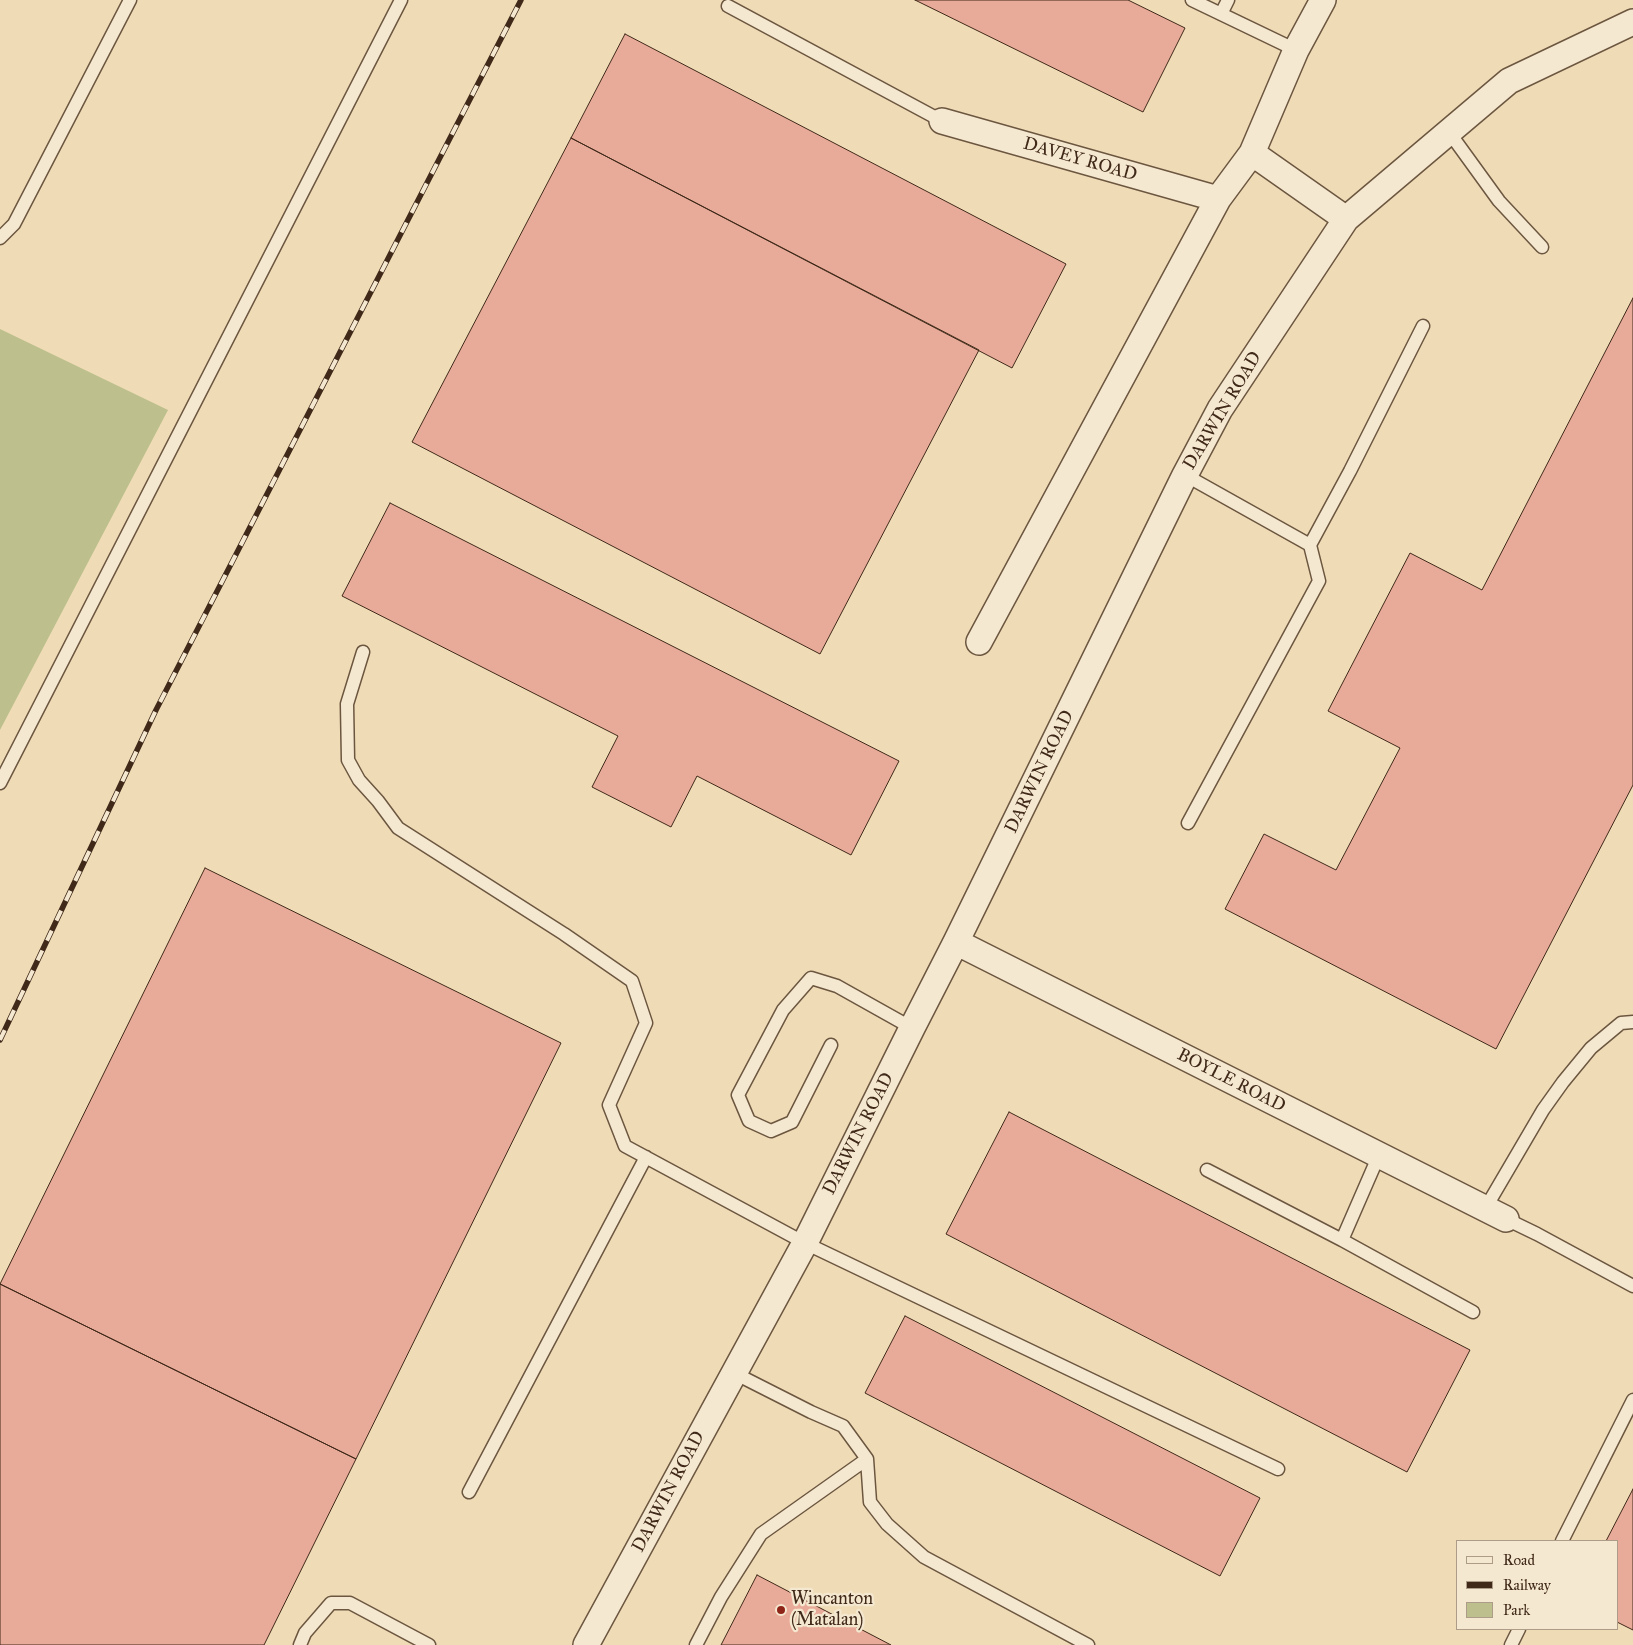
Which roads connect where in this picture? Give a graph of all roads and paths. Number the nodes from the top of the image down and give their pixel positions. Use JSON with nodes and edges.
{"nodes":[{"id":1,"x":130,"y":0,"type":"edge"},
{"id":2,"x":401,"y":0,"type":"edge"},
{"id":3,"x":1192,"y":0,"type":"edge"},
{"id":4,"x":1228,"y":0,"type":"edge"},
{"id":5,"x":1323,"y":0,"type":"edge"},
{"id":6,"x":728,"y":6,"type":"dead end"},
{"id":7,"x":1221,"y":14,"type":"junction"},
{"id":8,"x":1633,"y":22,"type":"edge"},
{"id":9,"x":1296,"y":50,"type":"junction"},
{"id":10,"x":942,"y":121,"type":"joint"},
{"id":11,"x":1449,"y":132,"type":"junction"},
{"id":12,"x":1252,"y":153,"type":"junction"},
{"id":13,"x":1218,"y":199,"type":"junction"},
{"id":14,"x":1346,"y":219,"type":"junction"},
{"id":15,"x":0,"y":238,"type":"edge"},
{"id":16,"x":1542,"y":247,"type":"dead end"},
{"id":17,"x":1423,"y":326,"type":"dead end"},
{"id":18,"x":1185,"y":475,"type":"junction"},
{"id":19,"x":1310,"y":545,"type":"junction"},
{"id":20,"x":979,"y":642,"type":"dead end"},
{"id":21,"x":363,"y":652,"type":"dead end"},
{"id":22,"x":0,"y":783,"type":"edge"},
{"id":23,"x":1188,"y":823,"type":"dead end"},
{"id":24,"x":956,"y":942,"type":"junction"},
{"id":25,"x":1633,"y":1022,"type":"edge"},
{"id":26,"x":912,"y":1028,"type":"junction"},
{"id":27,"x":831,"y":1045,"type":"dead end"},
{"id":28,"x":1379,"y":1155,"type":"junction"},
{"id":29,"x":646,"y":1157,"type":"junction"},
{"id":30,"x":1207,"y":1170,"type":"dead end"},
{"id":31,"x":1496,"y":1214,"type":"junction"},
{"id":32,"x":1342,"y":1240,"type":"junction"},
{"id":33,"x":805,"y":1242,"type":"junction"},
{"id":34,"x":1633,"y":1286,"type":"edge"},
{"id":35,"x":1473,"y":1312,"type":"dead end"},
{"id":36,"x":734,"y":1373,"type":"junction"},
{"id":37,"x":1633,"y":1400,"type":"edge"},
{"id":38,"x":867,"y":1459,"type":"junction"},
{"id":39,"x":1278,"y":1469,"type":"dead end"},
{"id":40,"x":468,"y":1492,"type":"dead end"},
{"id":41,"x":1563,"y":1540,"type":"edge"},
{"id":42,"x":1518,"y":1630,"type":"edge"},
{"id":43,"x":300,"y":1645,"type":"edge"},
{"id":44,"x":429,"y":1645,"type":"edge"},
{"id":45,"x":586,"y":1645,"type":"edge"},
{"id":46,"x":696,"y":1645,"type":"edge"},
{"id":47,"x":1088,"y":1645,"type":"edge"},
{"id":48,"x":1511,"y":1645,"type":"edge"}],
"edges":[{"from":1,"to":15,"type":"lane"},
{"from":2,"to":22,"type":"lane"},
{"from":3,"to":7,"type":"lane"},
{"from":4,"to":7,"type":"lane"},
{"from":5,"to":9,"type":"street"},
{"from":6,"to":10,"type":"lane"},
{"from":7,"to":9,"type":"lane"},
{"from":8,"to":11,"type":"street","name":"DARWIN ROAD"},
{"from":9,"to":12,"type":"street"},
{"from":10,"to":13,"type":"street","name":"DAVEY ROAD"},
{"from":11,"to":14,"type":"street","name":"DARWIN ROAD"},
{"from":11,"to":16,"type":"lane"},
{"from":12,"to":13,"type":"street"},
{"from":12,"to":14,"type":"street"},
{"from":13,"to":20,"type":"street"},
{"from":14,"to":18,"type":"street","name":"DARWIN ROAD"},
{"from":17,"to":19,"type":"lane"},
{"from":18,"to":19,"type":"lane"},
{"from":18,"to":24,"type":"street","name":"DARWIN ROAD"},
{"from":19,"to":23,"type":"lane"},
{"from":21,"to":29,"type":"lane"},
{"from":24,"to":26,"type":"street","name":"DARWIN ROAD"},
{"from":24,"to":28,"type":"street","name":"BOYLE ROAD"},
{"from":25,"to":31,"type":"lane"},
{"from":26,"to":27,"type":"lane"},
{"from":26,"to":33,"type":"street","name":"DARWIN ROAD"},
{"from":28,"to":31,"type":"street","name":"BOYLE ROAD"},
{"from":28,"to":32,"type":"lane"},
{"from":29,"to":33,"type":"lane"},
{"from":29,"to":40,"type":"lane"},
{"from":30,"to":32,"type":"lane"},
{"from":31,"to":34,"type":"lane"},
{"from":32,"to":35,"type":"lane"},
{"from":33,"to":36,"type":"street","name":"DARWIN ROAD"},
{"from":33,"to":39,"type":"lane"},
{"from":36,"to":38,"type":"lane"},
{"from":36,"to":45,"type":"street","name":"DARWIN ROAD"},
{"from":37,"to":41,"type":"lane"},
{"from":38,"to":46,"type":"lane"},
{"from":38,"to":47,"type":"lane"},
{"from":42,"to":48,"type":"lane"},
{"from":43,"to":44,"type":"lane"}]}
